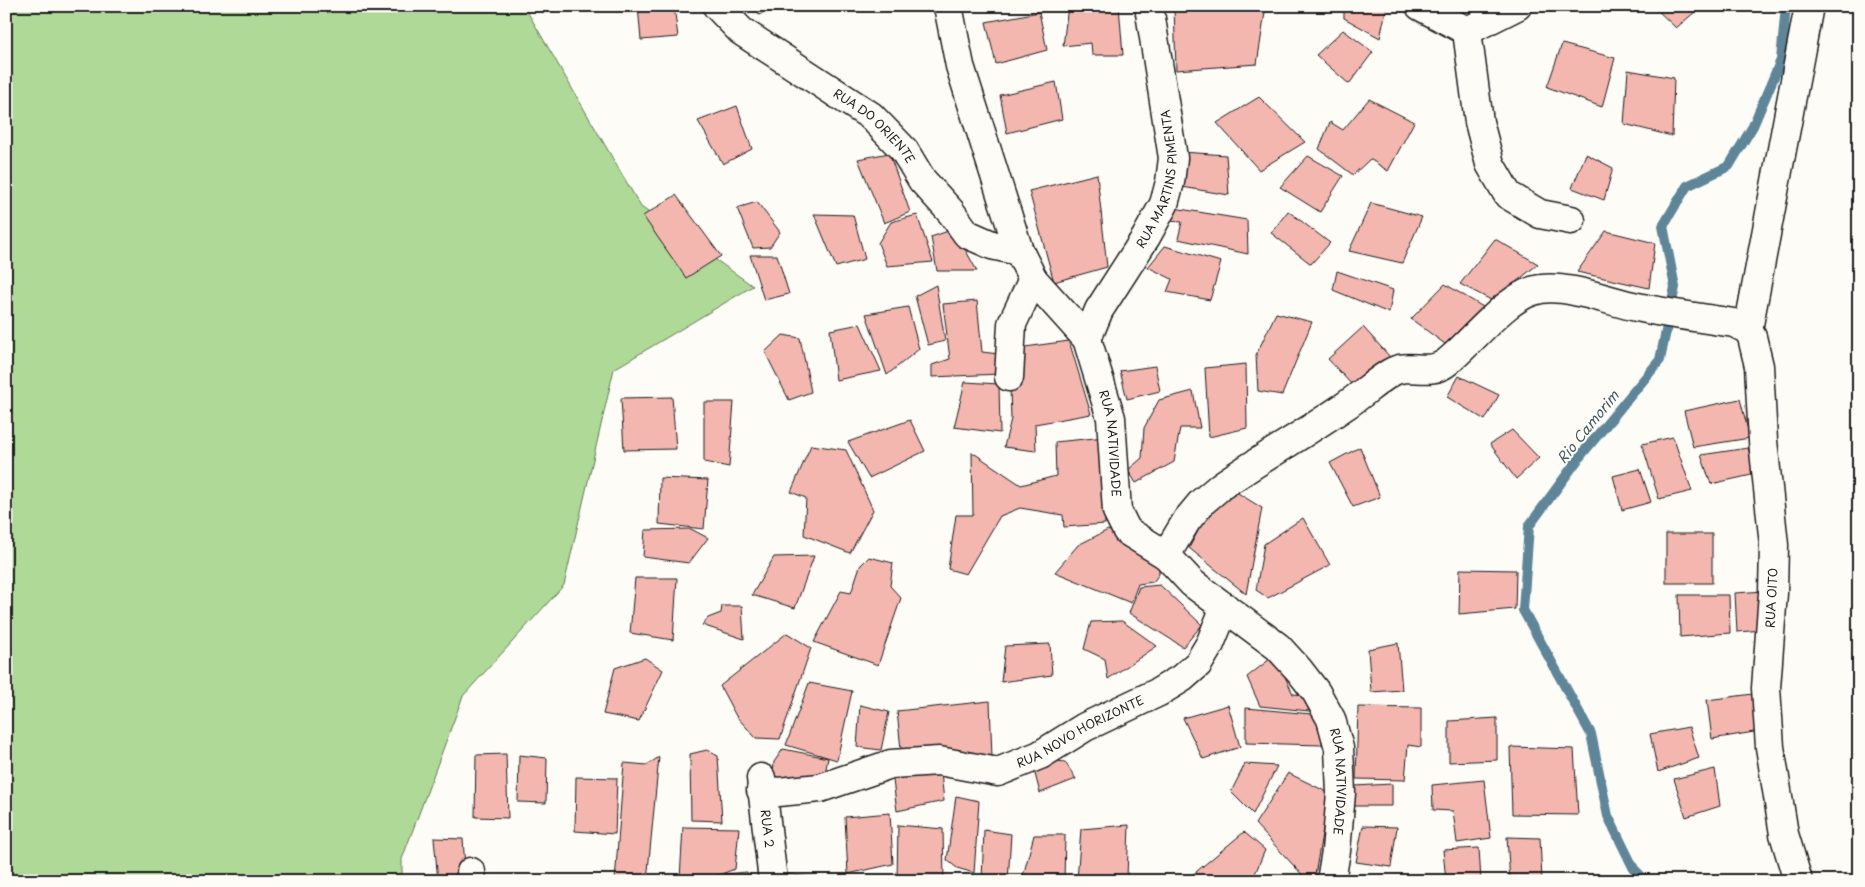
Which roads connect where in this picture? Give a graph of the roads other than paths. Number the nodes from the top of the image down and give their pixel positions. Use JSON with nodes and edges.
{"nodes":[{"id":1,"x":717,"y":6,"type":"edge"},
{"id":2,"x":948,"y":6,"type":"edge"},
{"id":3,"x":1149,"y":6,"type":"edge"},
{"id":4,"x":1420,"y":6,"type":"edge"},
{"id":5,"x":1517,"y":6,"type":"edge"},
{"id":6,"x":1809,"y":6,"type":"edge"},
{"id":7,"x":1467,"y":31,"type":"junction"},
{"id":8,"x":1571,"y":220,"type":"dead end"},
{"id":9,"x":1019,"y":251,"type":"junction"},
{"id":10,"x":1033,"y":279,"type":"junction"},
{"id":11,"x":1741,"y":327,"type":"junction"},
{"id":12,"x":1086,"y":339,"type":"junction"},
{"id":13,"x":1009,"y":377,"type":"dead end"},
{"id":14,"x":1166,"y":555,"type":"junction"},
{"id":15,"x":1225,"y":608,"type":"junction"},
{"id":16,"x":761,"y":784,"type":"joint"},
{"id":17,"x":773,"y":881,"type":"edge"},
{"id":18,"x":1331,"y":881,"type":"edge"},
{"id":19,"x":1798,"y":881,"type":"edge"}],
"edges":[{"from":1,"to":9,"type":"street","name":"RUA DO ORIENTE"},
{"from":2,"to":9,"type":"street","name":"RUA NATIVIDADE"},
{"from":3,"to":12,"type":"street","name":"RUA MARTINS PIMENTA"},
{"from":4,"to":7,"type":"street"},
{"from":5,"to":7,"type":"street"},
{"from":6,"to":11,"type":"street"},
{"from":7,"to":8,"type":"street"},
{"from":9,"to":10,"type":"street","name":"RUA NATIVIDADE"},
{"from":10,"to":12,"type":"street","name":"RUA NATIVIDADE"},
{"from":10,"to":13,"type":"street"},
{"from":11,"to":14,"type":"street"},
{"from":11,"to":19,"type":"street","name":"RUA OITO"},
{"from":12,"to":14,"type":"street","name":"RUA NATIVIDADE"},
{"from":14,"to":15,"type":"street","name":"RUA NATIVIDADE"},
{"from":15,"to":16,"type":"street","name":"RUA NOVO HORIZONTE"},
{"from":15,"to":18,"type":"street","name":"RUA NATIVIDADE"},
{"from":16,"to":17,"type":"street","name":"RUA 2"}]}
